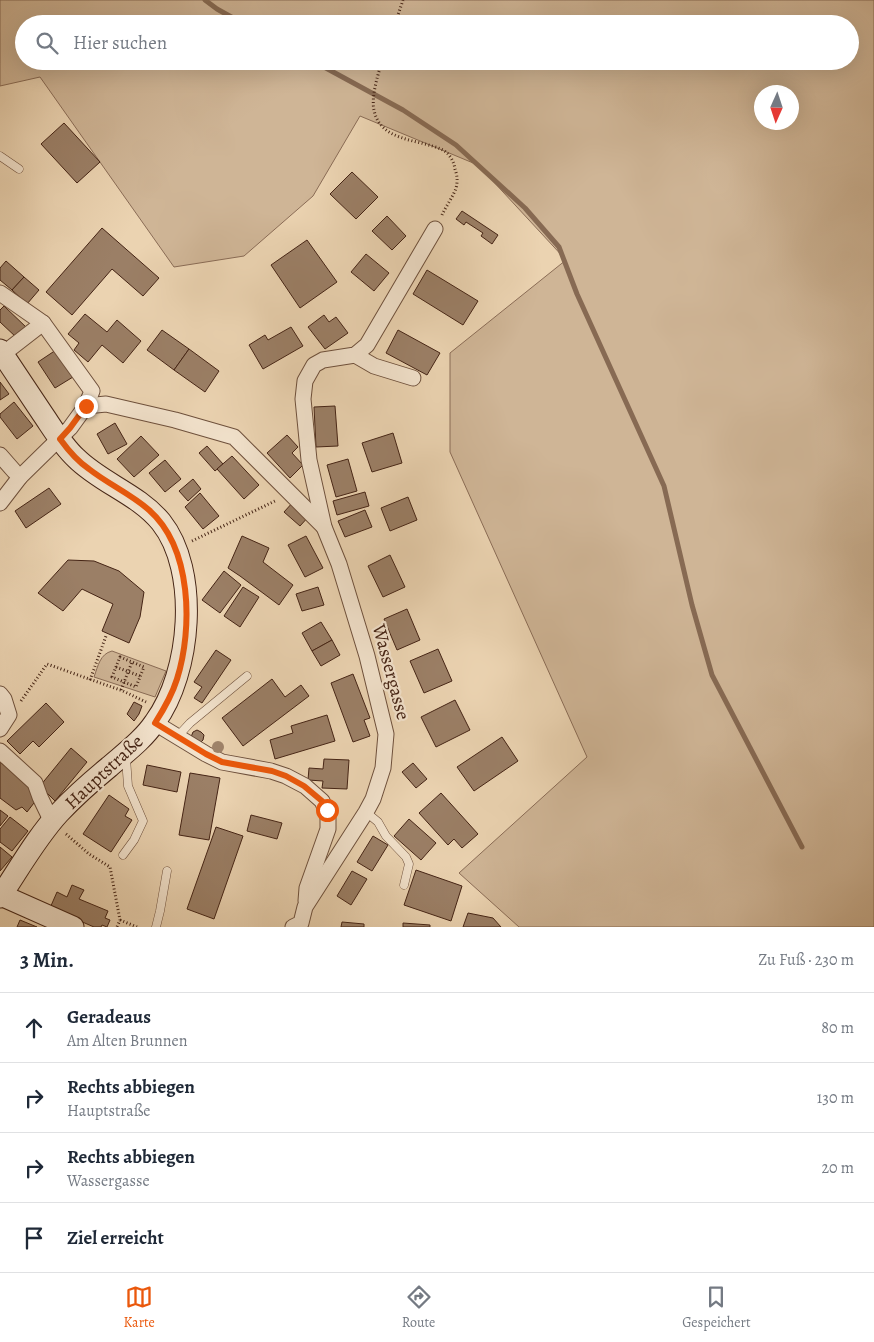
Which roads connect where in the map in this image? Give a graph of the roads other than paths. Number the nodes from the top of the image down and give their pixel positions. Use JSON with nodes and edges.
{"nodes":[{"id":1,"x":0,"y":156,"type":"edge"},
{"id":2,"x":19,"y":169,"type":"dead end"},
{"id":3,"x":435,"y":229,"type":"road end"},
{"id":4,"x":0,"y":293,"type":"edge"},
{"id":5,"x":43,"y":323,"type":"junction"},
{"id":6,"x":1,"y":352,"type":"edge"},
{"id":7,"x":355,"y":355,"type":"junction"},
{"id":8,"x":413,"y":378,"type":"dead end"},
{"id":9,"x":86,"y":406,"type":"junction"},
{"id":10,"x":60,"y":439,"type":"junction"},
{"id":11,"x":0,"y":455,"type":"edge"},
{"id":12,"x":20,"y":477,"type":"junction"},
{"id":13,"x":0,"y":503,"type":"edge"},
{"id":14,"x":324,"y":527,"type":"junction"},
{"id":15,"x":248,"y":676,"type":"dead end"},
{"id":16,"x":0,"y":694,"type":"edge"},
{"id":17,"x":155,"y":723,"type":"junction"},
{"id":18,"x":0,"y":729,"type":"edge"},
{"id":19,"x":178,"y":736,"type":"junction"},
{"id":20,"x":0,"y":751,"type":"edge"},
{"id":21,"x":125,"y":753,"type":"junction"},
{"id":22,"x":366,"y":812,"type":"junction"},
{"id":23,"x":52,"y":822,"type":"junction"},
{"id":24,"x":123,"y":855,"type":"dead end"},
{"id":25,"x":167,"y":871,"type":"dead end"},
{"id":26,"x":404,"y":886,"type":"dead end"},
{"id":27,"x":0,"y":896,"type":"edge"},
{"id":28,"x":305,"y":908,"type":"junction"},
{"id":29,"x":299,"y":926,"type":"edge"},
{"id":30,"x":73,"y":927,"type":"edge"},
{"id":31,"x":156,"y":927,"type":"edge"}],
"edges":[{"from":1,"to":2,"type":"lane"},
{"from":3,"to":7,"type":"street"},
{"from":4,"to":5,"type":"street"},
{"from":5,"to":6,"type":"street"},
{"from":5,"to":9,"type":"street"},
{"from":6,"to":10,"type":"main road","name":"Hauptstraße"},
{"from":7,"to":8,"type":"street"},
{"from":7,"to":14,"type":"street","name":"Wassergasse"},
{"from":9,"to":10,"type":"street"},
{"from":9,"to":14,"type":"street","name":"Wassergasse"},
{"from":10,"to":12,"type":"street"},
{"from":10,"to":17,"type":"main road","name":"Hauptstraße"},
{"from":11,"to":12,"type":"street"},
{"from":12,"to":13,"type":"street"},
{"from":14,"to":22,"type":"street","name":"Wassergasse"},
{"from":15,"to":19,"type":"lane"},
{"from":16,"to":18,"type":"street"},
{"from":17,"to":19,"type":"street"},
{"from":17,"to":21,"type":"main road","name":"Hauptstraße"},
{"from":19,"to":28,"type":"street"},
{"from":20,"to":23,"type":"street","name":"Hauptstraße"},
{"from":21,"to":23,"type":"main road","name":"Hauptstraße"},
{"from":21,"to":24,"type":"lane"},
{"from":22,"to":26,"type":"lane"},
{"from":22,"to":28,"type":"street","name":"Wassergasse"},
{"from":23,"to":27,"type":"main road","name":"Hauptstraße"},
{"from":25,"to":31,"type":"lane"},
{"from":27,"to":30,"type":"main road"},
{"from":28,"to":29,"type":"street","name":"Wassergasse"}]}
